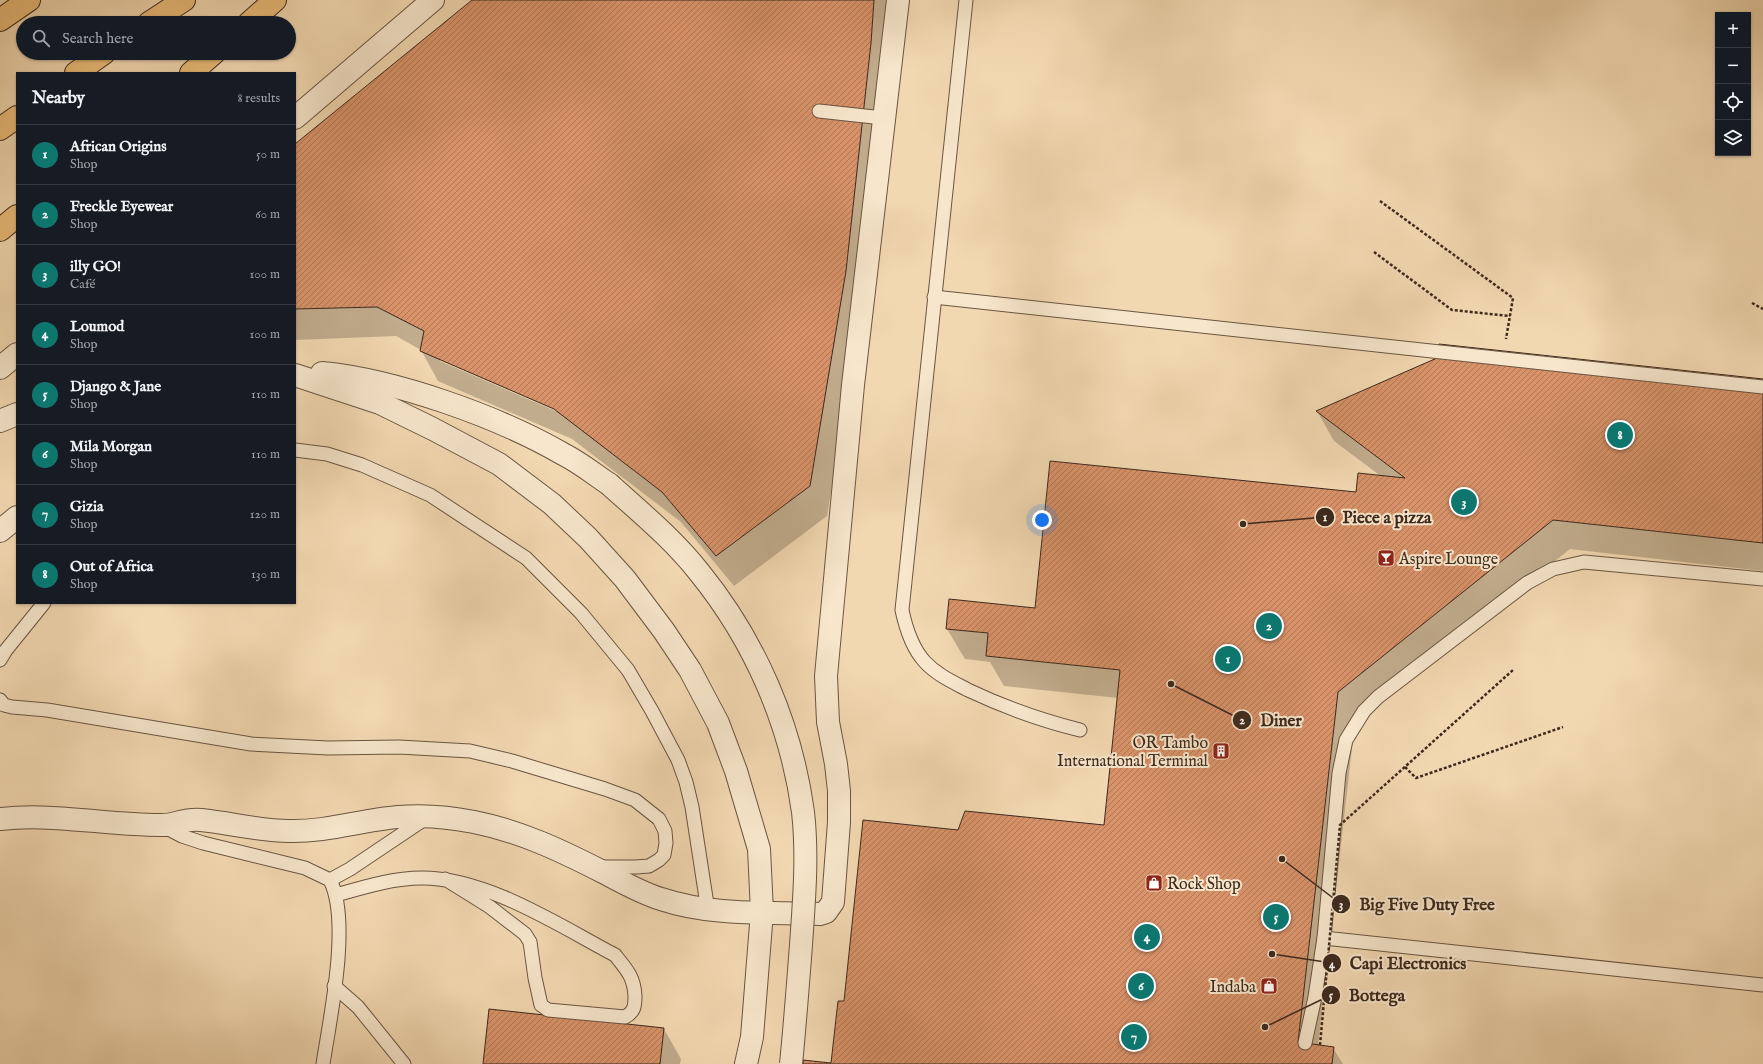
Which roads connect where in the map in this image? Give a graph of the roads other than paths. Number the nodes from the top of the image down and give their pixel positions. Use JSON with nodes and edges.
{"nodes":[{"id":1,"x":29,"y":0,"type":"edge"},
{"id":2,"x":184,"y":0,"type":"edge"},
{"id":3,"x":275,"y":0,"type":"edge"},
{"id":4,"x":433,"y":0,"type":"edge"},
{"id":5,"x":898,"y":0,"type":"edge"},
{"id":6,"x":966,"y":0,"type":"edge"},
{"id":7,"x":160,"y":16,"type":"edge"},
{"id":8,"x":257,"y":16,"type":"edge"},
{"id":9,"x":0,"y":20,"type":"edge"},
{"id":10,"x":94,"y":60,"type":"edge"},
{"id":11,"x":206,"y":60,"type":"edge"},
{"id":12,"x":77,"y":72,"type":"edge"},
{"id":13,"x":192,"y":72,"type":"edge"},
{"id":14,"x":819,"y":111,"type":"dead end"},
{"id":15,"x":296,"y":117,"type":"edge"},
{"id":16,"x":16,"y":118,"type":"edge"},
{"id":17,"x":883,"y":118,"type":"junction"},
{"id":18,"x":0,"y":129,"type":"edge"},
{"id":19,"x":16,"y":217,"type":"edge"},
{"id":20,"x":0,"y":230,"type":"edge"},
{"id":21,"x":934,"y":297,"type":"junction"},
{"id":22,"x":16,"y":355,"type":"edge"},
{"id":23,"x":0,"y":368,"type":"edge"},
{"id":24,"x":296,"y":371,"type":"edge"},
{"id":25,"x":296,"y":375,"type":"edge"},
{"id":26,"x":1763,"y":387,"type":"edge"},
{"id":27,"x":16,"y":414,"type":"edge"},
{"id":28,"x":0,"y":421,"type":"edge"},
{"id":29,"x":296,"y":450,"type":"edge"},
{"id":30,"x":16,"y":518,"type":"edge"},
{"id":31,"x":0,"y":532,"type":"edge"},
{"id":32,"x":1763,"y":579,"type":"edge"},
{"id":33,"x":43,"y":604,"type":"edge"},
{"id":34,"x":0,"y":660,"type":"edge"},
{"id":35,"x":0,"y":700,"type":"edge"},
{"id":36,"x":1080,"y":730,"type":"dead end"},
{"id":37,"x":428,"y":816,"type":"junction"},
{"id":38,"x":0,"y":819,"type":"edge"},
{"id":39,"x":163,"y":826,"type":"junction"},
{"id":40,"x":592,"y":866,"type":"junction"},
{"id":41,"x":330,"y":880,"type":"junction"},
{"id":42,"x":445,"y":880,"type":"junction"},
{"id":43,"x":336,"y":895,"type":"junction"},
{"id":44,"x":708,"y":911,"type":"junction"},
{"id":45,"x":762,"y":912,"type":"junction"},
{"id":46,"x":1324,"y":938,"type":"junction"},
{"id":47,"x":1763,"y":985,"type":"edge"},
{"id":48,"x":334,"y":986,"type":"junction"},
{"id":49,"x":1305,"y":1043,"type":"dead end"},
{"id":50,"x":401,"y":1062,"type":"edge"},
{"id":51,"x":324,"y":1064,"type":"edge"},
{"id":52,"x":746,"y":1064,"type":"edge"},
{"id":53,"x":791,"y":1064,"type":"edge"}],
"edges":[{"from":1,"to":9,"type":"highway"},
{"from":2,"to":7,"type":"highway"},
{"from":3,"to":8,"type":"highway"},
{"from":4,"to":15,"type":"street"},
{"from":5,"to":17,"type":"street"},
{"from":6,"to":21,"type":"lane"},
{"from":10,"to":12,"type":"highway"},
{"from":11,"to":13,"type":"highway"},
{"from":14,"to":17,"type":"lane"},
{"from":16,"to":18,"type":"highway"},
{"from":17,"to":45,"type":"street"},
{"from":19,"to":20,"type":"highway"},
{"from":21,"to":26,"type":"lane"},
{"from":21,"to":36,"type":"lane"},
{"from":22,"to":23,"type":"street"},
{"from":24,"to":53,"type":"street","bridge":true},
{"from":25,"to":45,"type":"street"},
{"from":27,"to":28,"type":"street"},
{"from":29,"to":44,"type":"lane"},
{"from":30,"to":31,"type":"street"},
{"from":32,"to":46,"type":"lane"},
{"from":33,"to":34,"type":"lane"},
{"from":35,"to":40,"type":"lane"},
{"from":37,"to":39,"type":"street"},
{"from":37,"to":40,"type":"street"},
{"from":37,"to":41,"type":"lane"},
{"from":38,"to":39,"type":"street"},
{"from":39,"to":41,"type":"lane"},
{"from":40,"to":44,"type":"street"},
{"from":41,"to":43,"type":"lane"},
{"from":42,"to":42,"type":"lane"},
{"from":42,"to":43,"type":"lane"},
{"from":43,"to":48,"type":"lane"},
{"from":44,"to":45,"type":"street"},
{"from":45,"to":52,"type":"street"},
{"from":46,"to":47,"type":"lane"},
{"from":46,"to":49,"type":"lane"},
{"from":48,"to":50,"type":"lane"},
{"from":48,"to":51,"type":"lane"}]}
